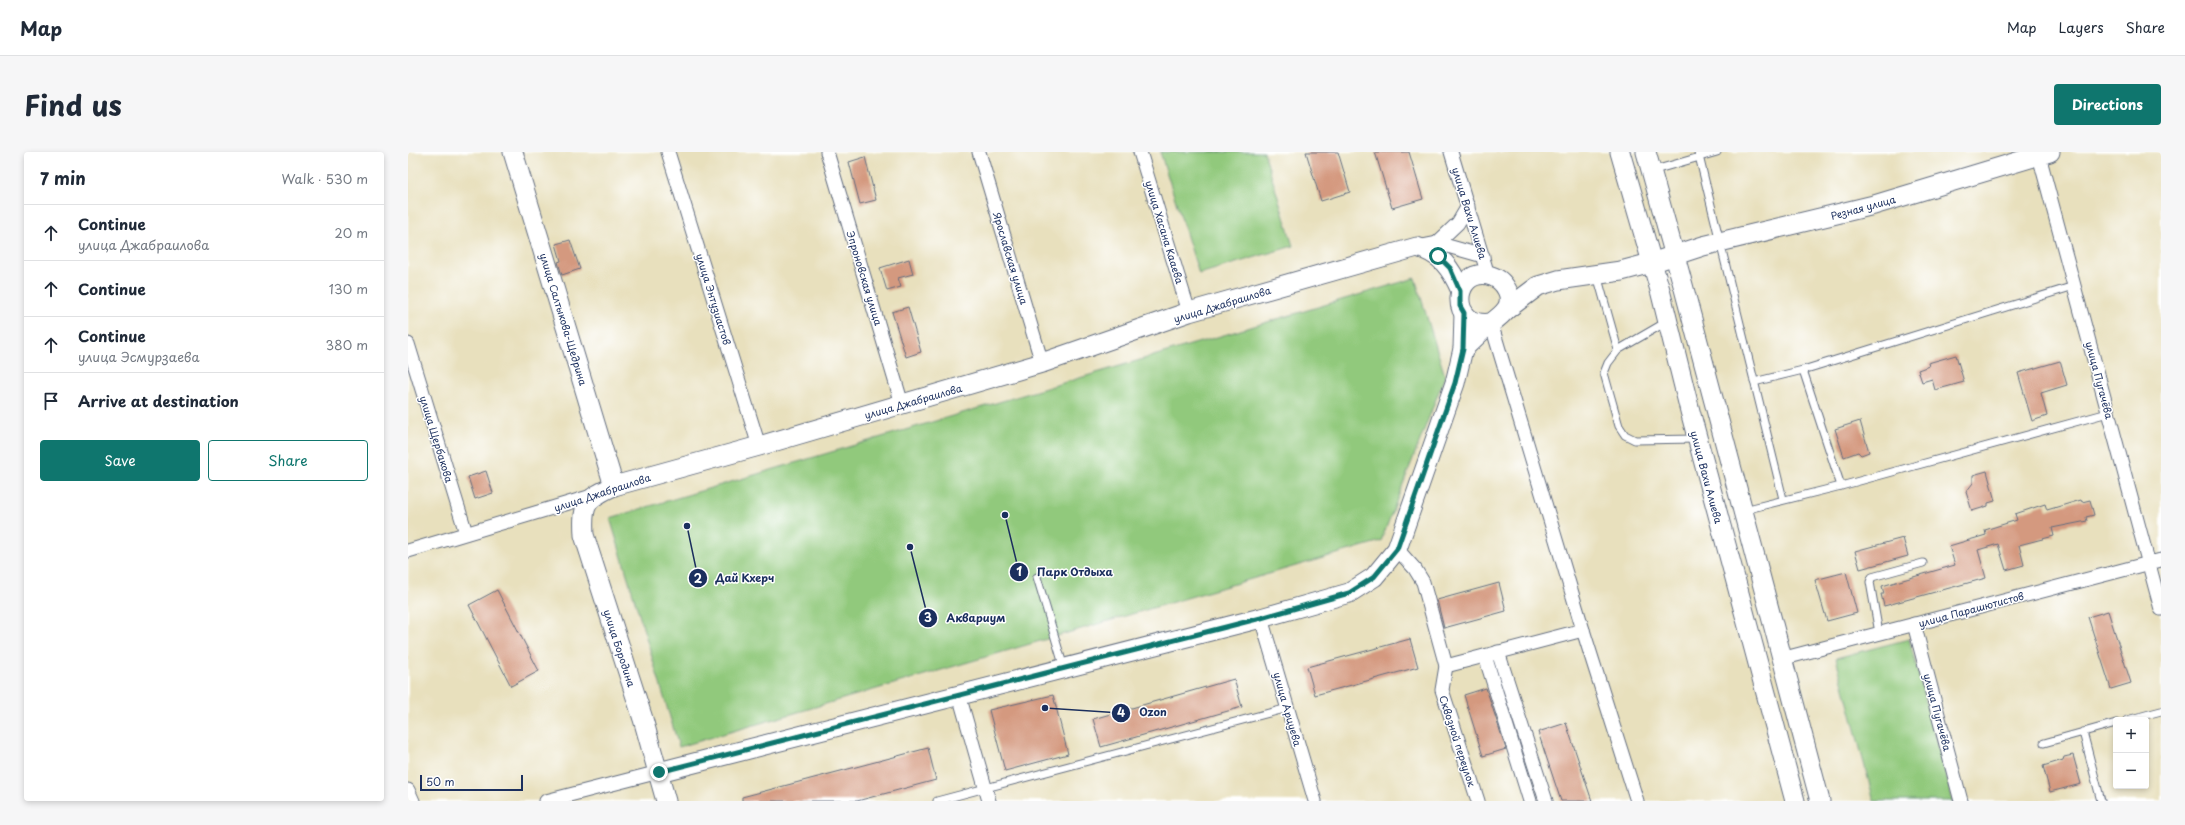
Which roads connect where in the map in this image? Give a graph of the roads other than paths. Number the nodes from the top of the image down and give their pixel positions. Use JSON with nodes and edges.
{"nodes":[{"id":1,"x":513,"y":152,"type":"edge"},
{"id":2,"x":668,"y":152,"type":"edge"},
{"id":3,"x":827,"y":152,"type":"edge"},
{"id":4,"x":979,"y":152,"type":"edge"},
{"id":5,"x":1140,"y":152,"type":"edge"},
{"id":6,"x":1451,"y":152,"type":"edge"},
{"id":7,"x":1620,"y":152,"type":"edge"},
{"id":8,"x":1646,"y":152,"type":"edge"},
{"id":9,"x":1717,"y":152,"type":"edge"},
{"id":10,"x":2042,"y":153,"type":"edge"},
{"id":11,"x":1699,"y":154,"type":"edge"},
{"id":12,"x":1651,"y":171,"type":"junction"},
{"id":13,"x":1468,"y":206,"type":"junction"},
{"id":14,"x":1719,"y":242,"type":"junction"},
{"id":15,"x":1438,"y":243,"type":"junction"},
{"id":16,"x":1417,"y":247,"type":"junction"},
{"id":17,"x":1483,"y":256,"type":"junction"},
{"id":18,"x":1674,"y":256,"type":"junction"},
{"id":19,"x":1651,"y":263,"type":"junction"},
{"id":20,"x":1596,"y":274,"type":"junction"},
{"id":21,"x":1494,"y":277,"type":"junction"},
{"id":22,"x":1538,"y":286,"type":"junction"},
{"id":23,"x":2074,"y":286,"type":"junction"},
{"id":24,"x":1460,"y":291,"type":"junction"},
{"id":25,"x":1506,"y":310,"type":"junction"},
{"id":26,"x":1189,"y":312,"type":"junction"},
{"id":27,"x":1464,"y":313,"type":"junction"},
{"id":28,"x":1668,"y":321,"type":"junction"},
{"id":29,"x":1491,"y":323,"type":"junction"},
{"id":30,"x":408,"y":344,"type":"edge"},
{"id":31,"x":1463,"y":349,"type":"junction"},
{"id":32,"x":1618,"y":350,"type":"junction"},
{"id":33,"x":1042,"y":363,"type":"junction"},
{"id":34,"x":1803,"y":370,"type":"junction"},
{"id":35,"x":1754,"y":382,"type":"junction"},
{"id":36,"x":902,"y":404,"type":"junction"},
{"id":37,"x":2108,"y":412,"type":"junction"},
{"id":38,"x":1697,"y":439,"type":"junction"},
{"id":39,"x":759,"y":446,"type":"junction"},
{"id":40,"x":614,"y":486,"type":"junction"},
{"id":41,"x":1841,"y":486,"type":"junction"},
{"id":42,"x":592,"y":496,"type":"junction"},
{"id":43,"x":1783,"y":499,"type":"junction"},
{"id":44,"x":1743,"y":510,"type":"junction"},
{"id":45,"x":466,"y":533,"type":"junction"},
{"id":46,"x":1397,"y":549,"type":"junction"},
{"id":47,"x":408,"y":551,"type":"edge"},
{"id":48,"x":2155,"y":561,"type":"edge"},
{"id":49,"x":1923,"y":563,"type":"dead end"},
{"id":50,"x":1037,"y":577,"type":"dead end"},
{"id":51,"x":2161,"y":609,"type":"edge"},
{"id":52,"x":1261,"y":618,"type":"junction"},
{"id":53,"x":1914,"y":624,"type":"junction"},
{"id":54,"x":1583,"y":630,"type":"junction"},
{"id":55,"x":1879,"y":633,"type":"junction"},
{"id":56,"x":1498,"y":652,"type":"junction"},
{"id":57,"x":1484,"y":656,"type":"junction"},
{"id":58,"x":1781,"y":659,"type":"junction"},
{"id":59,"x":1446,"y":666,"type":"junction"},
{"id":60,"x":1064,"y":668,"type":"junction"},
{"id":61,"x":958,"y":695,"type":"junction"},
{"id":62,"x":1288,"y":708,"type":"junction"},
{"id":63,"x":2161,"y":711,"type":"edge"},
{"id":64,"x":2138,"y":717,"type":"edge"},
{"id":65,"x":2113,"y":724,"type":"edge"},
{"id":66,"x":2083,"y":732,"type":"junction"},
{"id":67,"x":2044,"y":743,"type":"dead end"},
{"id":68,"x":659,"y":772,"type":"junction"},
{"id":69,"x":408,"y":790,"type":"edge"},
{"id":70,"x":988,"y":795,"type":"edge"},
{"id":71,"x":413,"y":801,"type":"edge"},
{"id":72,"x":546,"y":801,"type":"edge"},
{"id":73,"x":666,"y":801,"type":"edge"},
{"id":74,"x":937,"y":801,"type":"edge"},
{"id":75,"x":1315,"y":801,"type":"edge"},
{"id":76,"x":1478,"y":801,"type":"edge"},
{"id":77,"x":1530,"y":801,"type":"edge"},
{"id":78,"x":1546,"y":801,"type":"edge"},
{"id":79,"x":1637,"y":801,"type":"edge"},
{"id":80,"x":1795,"y":801,"type":"edge"},
{"id":81,"x":1820,"y":801,"type":"edge"},
{"id":82,"x":1961,"y":801,"type":"edge"},
{"id":83,"x":2101,"y":801,"type":"edge"}],
"edges":[{"from":1,"to":40,"type":"street","name":"улица Салтыкова-Щедрина"},
{"from":2,"to":39,"type":"street","name":"улица Энтузиастов"},
{"from":3,"to":36,"type":"street","name":"Эпроновская улица"},
{"from":4,"to":33,"type":"street","name":"Ярославская улица"},
{"from":5,"to":26,"type":"street","name":"улица Хасана Кааева"},
{"from":6,"to":13,"type":"street","name":"улица Вахи Алиева"},
{"from":7,"to":19,"type":"street","name":"улица Вахи Алиева"},
{"from":8,"to":12,"type":"street"},
{"from":9,"to":11,"type":"lane"},
{"from":10,"to":14,"type":"street","name":"Резная улица"},
{"from":10,"to":23,"type":"street","name":"улица Пугачёва"},
{"from":11,"to":12,"type":"lane"},
{"from":11,"to":14,"type":"lane"},
{"from":12,"to":18,"type":"street"},
{"from":13,"to":15,"type":"street"},
{"from":13,"to":17,"type":"street","name":"улица Вахи Алиева"},
{"from":14,"to":18,"type":"street","name":"Резная улица"},
{"from":14,"to":35,"type":"lane"},
{"from":15,"to":16,"type":"street","name":"улица Джабраилова"},
{"from":15,"to":17,"type":"street","name":"улица Джабраилова"},
{"from":16,"to":24,"type":"street"},
{"from":16,"to":26,"type":"street","name":"улица Джабраилова"},
{"from":17,"to":21,"type":"street","name":"улица Вахи Алиева"},
{"from":18,"to":19,"type":"street","name":"Резная улица"},
{"from":18,"to":44,"type":"street"},
{"from":19,"to":20,"type":"street","name":"Резная улица"},
{"from":19,"to":28,"type":"street","name":"улица Вахи Алиева"},
{"from":20,"to":22,"type":"street","name":"Резная улица"},
{"from":20,"to":32,"type":"lane"},
{"from":21,"to":22,"type":"street"},
{"from":21,"to":24,"type":"street"},
{"from":21,"to":25,"type":"street"},
{"from":22,"to":25,"type":"street"},
{"from":23,"to":34,"type":"lane"},
{"from":23,"to":37,"type":"street","name":"улица Пугачёва"},
{"from":24,"to":27,"type":"street"},
{"from":25,"to":29,"type":"street"},
{"from":26,"to":33,"type":"street","name":"улица Джабраилова"},
{"from":27,"to":29,"type":"street"},
{"from":27,"to":31,"type":"street"},
{"from":28,"to":32,"type":"lane"},
{"from":28,"to":38,"type":"street","name":"улица Вахи Алиева"},
{"from":29,"to":31,"type":"street"},
{"from":29,"to":54,"type":"street"},
{"from":30,"to":45,"type":"street","name":"улица Щербакова"},
{"from":31,"to":46,"type":"street"},
{"from":32,"to":38,"type":"lane"},
{"from":33,"to":36,"type":"street","name":"улица Джабраилова"},
{"from":34,"to":35,"type":"lane"},
{"from":34,"to":41,"type":"lane"},
{"from":35,"to":43,"type":"lane"},
{"from":36,"to":39,"type":"street","name":"улица Джабраилова"},
{"from":37,"to":41,"type":"lane"},
{"from":37,"to":48,"type":"street","name":"улица Пугачёва"},
{"from":38,"to":80,"type":"street","name":"улица Вахи Алиева"},
{"from":39,"to":40,"type":"street","name":"улица Джабраилова"},
{"from":40,"to":42,"type":"street","name":"улица Джабраилова"},
{"from":41,"to":43,"type":"lane"},
{"from":42,"to":45,"type":"street","name":"улица Джабраилова"},
{"from":42,"to":68,"type":"street","name":"улица Бородина"},
{"from":43,"to":44,"type":"lane"},
{"from":44,"to":58,"type":"street"},
{"from":45,"to":47,"type":"street","name":"улица Джабраилова"},
{"from":46,"to":52,"type":"street"},
{"from":46,"to":59,"type":"street","name":"Сквозной переулок"},
{"from":48,"to":51,"type":"street","name":"улица Пугачёва"},
{"from":48,"to":53,"type":"street","name":"улица Парашютистов"},
{"from":49,"to":55,"type":"lane"},
{"from":50,"to":60,"type":"lane"},
{"from":52,"to":60,"type":"street"},
{"from":52,"to":62,"type":"street","name":"улица Арцуева"},
{"from":53,"to":55,"type":"street","name":"улица Парашютистов"},
{"from":53,"to":82,"type":"street","name":"улица Пугачёва"},
{"from":54,"to":56,"type":"street"},
{"from":54,"to":79,"type":"street"},
{"from":55,"to":58,"type":"street","name":"улица Парашютистов"},
{"from":56,"to":57,"type":"street"},
{"from":56,"to":78,"type":"street"},
{"from":57,"to":59,"type":"street"},
{"from":57,"to":77,"type":"street"},
{"from":58,"to":81,"type":"street"},
{"from":59,"to":76,"type":"street","name":"Сквозной переулок"},
{"from":60,"to":61,"type":"street"},
{"from":61,"to":68,"type":"street"},
{"from":61,"to":70,"type":"street"},
{"from":62,"to":70,"type":"lane"},
{"from":62,"to":75,"type":"street","name":"улица Арцуева"},
{"from":63,"to":64,"type":"lane"},
{"from":65,"to":66,"type":"lane"},
{"from":66,"to":67,"type":"lane"},
{"from":66,"to":83,"type":"lane"},
{"from":68,"to":72,"type":"street"},
{"from":68,"to":73,"type":"street","name":"улица Бородина"},
{"from":69,"to":71,"type":"street"},
{"from":70,"to":74,"type":"lane"}]}
